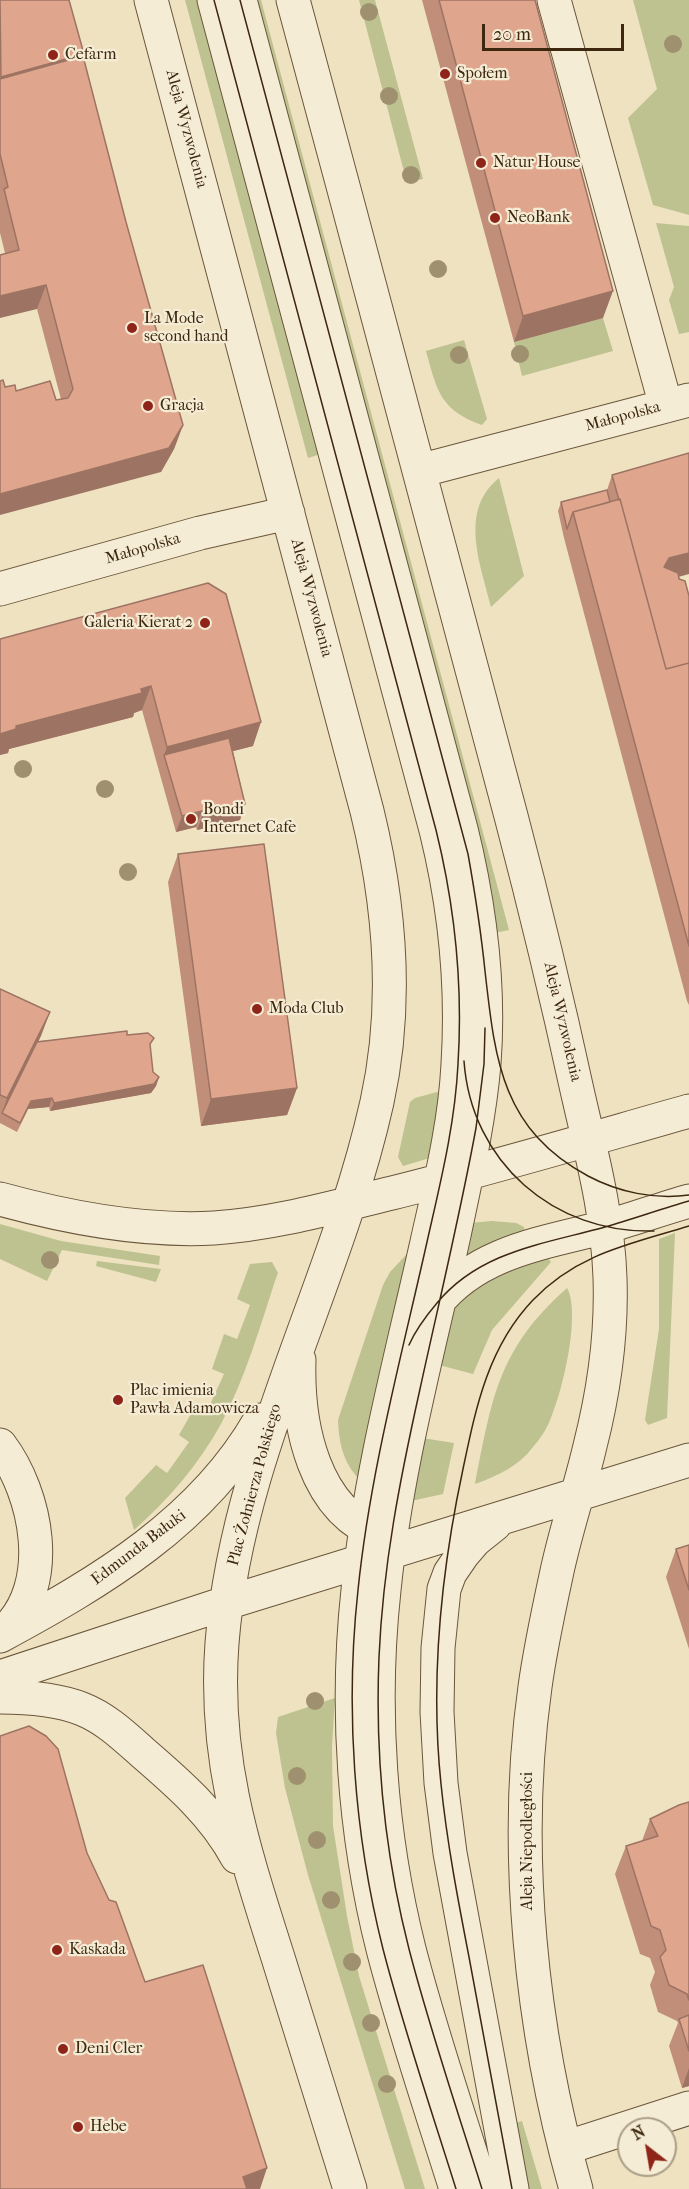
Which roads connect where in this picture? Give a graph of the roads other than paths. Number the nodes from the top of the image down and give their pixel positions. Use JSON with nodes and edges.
{"nodes":[{"id":1,"x":151,"y":0,"type":"edge"},
{"id":2,"x":214,"y":0,"type":"edge"},
{"id":3,"x":240,"y":0,"type":"edge"},
{"id":4,"x":293,"y":0,"type":"edge"},
{"id":5,"x":554,"y":0,"type":"edge"},
{"id":6,"x":677,"y":403,"type":"edge"},
{"id":7,"x":419,"y":471,"type":"junction"},
{"id":8,"x":288,"y":513,"type":"junction"},
{"id":9,"x":0,"y":589,"type":"edge"},
{"id":10,"x":689,"y":1111,"type":"edge"},
{"id":11,"x":588,"y":1139,"type":"junction"},
{"id":12,"x":454,"y":1177,"type":"junction"},
{"id":13,"x":0,"y":1199,"type":"edge"},
{"id":14,"x":689,"y":1201,"type":"edge"},
{"id":15,"x":348,"y":1204,"type":"junction"},
{"id":16,"x":605,"y":1227,"type":"junction"},
{"id":17,"x":440,"y":1299,"type":"junction"},
{"id":18,"x":301,"y":1334,"type":"junction"},
{"id":19,"x":394,"y":1394,"type":"junction"},
{"id":20,"x":0,"y":1445,"type":"edge"},
{"id":21,"x":689,"y":1460,"type":"edge"},
{"id":22,"x":577,"y":1494,"type":"junction"},
{"id":23,"x":521,"y":1512,"type":"junction"},
{"id":24,"x":376,"y":1545,"type":"junction"},
{"id":25,"x":226,"y":1603,"type":"junction"},
{"id":26,"x":0,"y":1635,"type":"edge"},
{"id":27,"x":0,"y":1677,"type":"edge"},
{"id":28,"x":0,"y":1697,"type":"edge"},
{"id":29,"x":270,"y":1936,"type":"junction"},
{"id":30,"x":689,"y":2108,"type":"edge"},
{"id":31,"x":565,"y":2148,"type":"junction"},
{"id":32,"x":350,"y":2189,"type":"edge"},
{"id":33,"x":456,"y":2189,"type":"edge"},
{"id":34,"x":482,"y":2189,"type":"edge"},
{"id":35,"x":512,"y":2189,"type":"edge"},
{"id":36,"x":576,"y":2189,"type":"edge"}],
"edges":[{"from":1,"to":8,"type":"street","name":"Aleja Wyzwolenia"},
{"from":2,"to":12,"type":"street"},
{"from":3,"to":12,"type":"street"},
{"from":4,"to":7,"type":"street","name":"Aleja Wyzwolenia"},
{"from":5,"to":6,"type":"street"},
{"from":6,"to":7,"type":"street","name":"Małopolska"},
{"from":7,"to":11,"type":"street","name":"Aleja Wyzwolenia"},
{"from":8,"to":9,"type":"street","name":"Małopolska"},
{"from":8,"to":15,"type":"street","name":"Aleja Wyzwolenia"},
{"from":10,"to":11,"type":"street"},
{"from":11,"to":12,"type":"street"},
{"from":11,"to":16,"type":"street"},
{"from":12,"to":15,"type":"street"},
{"from":12,"to":17,"type":"street"},
{"from":12,"to":19,"type":"street"},
{"from":13,"to":15,"type":"street"},
{"from":14,"to":16,"type":"street"},
{"from":15,"to":18,"type":"street","name":"Plac Żołnierza Polskiego"},
{"from":16,"to":17,"type":"street"},
{"from":16,"to":22,"type":"street"},
{"from":17,"to":19,"type":"street"},
{"from":17,"to":24,"type":"street"},
{"from":18,"to":24,"type":"street","name":"Plac Żołnierza Polskiego"},
{"from":18,"to":25,"type":"street","name":"Plac Żołnierza Polskiego"},
{"from":18,"to":26,"type":"street","name":"Edmunda Bałuki"},
{"from":19,"to":24,"type":"street"},
{"from":20,"to":26,"type":"street"},
{"from":21,"to":22,"type":"street"},
{"from":22,"to":23,"type":"street"},
{"from":22,"to":31,"type":"street","name":"Aleja Niepodległości"},
{"from":23,"to":24,"type":"street"},
{"from":23,"to":35,"type":"street"},
{"from":24,"to":25,"type":"street"},
{"from":24,"to":33,"type":"street"},
{"from":24,"to":34,"type":"street"},
{"from":25,"to":27,"type":"street"},
{"from":25,"to":29,"type":"street"},
{"from":28,"to":29,"type":"street"},
{"from":29,"to":32,"type":"street"},
{"from":30,"to":31,"type":"street"},
{"from":31,"to":36,"type":"street","name":"Aleja Niepodległości"}]}
